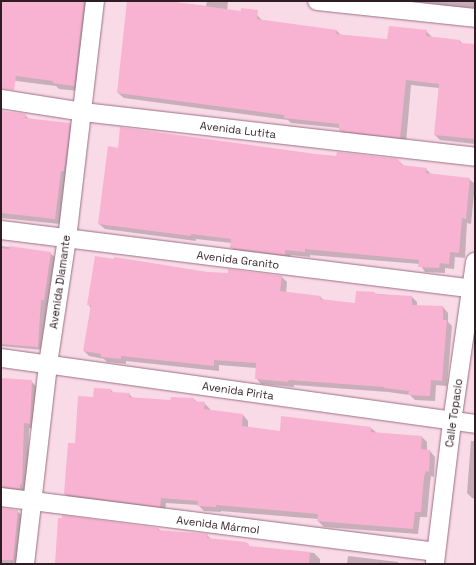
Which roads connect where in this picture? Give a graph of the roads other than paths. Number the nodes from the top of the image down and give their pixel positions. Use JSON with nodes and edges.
{"nodes":[{"id":1,"x":95,"y":1,"type":"edge"},
{"id":2,"x":317,"y":1,"type":"edge"},
{"id":3,"x":475,"y":18,"type":"edge"},
{"id":4,"x":1,"y":99,"type":"edge"},
{"id":5,"x":83,"y":112,"type":"junction"},
{"id":6,"x":475,"y":157,"type":"edge"},
{"id":7,"x":1,"y":230,"type":"edge"},
{"id":8,"x":66,"y":239,"type":"junction"},
{"id":9,"x":475,"y":262,"type":"edge"},
{"id":10,"x":473,"y":288,"type":"edge"},
{"id":11,"x":1,"y":358,"type":"edge"},
{"id":12,"x":48,"y":364,"type":"junction"},
{"id":13,"x":452,"y":422,"type":"junction"},
{"id":14,"x":475,"y":424,"type":"edge"},
{"id":15,"x":1,"y":497,"type":"edge"},
{"id":16,"x":33,"y":501,"type":"junction"},
{"id":17,"x":435,"y":558,"type":"edge"},
{"id":18,"x":25,"y":564,"type":"edge"}],
"edges":[{"from":1,"to":5,"type":"street","name":"Avenida Diamante"},
{"from":2,"to":3,"type":"street"},
{"from":4,"to":5,"type":"street","name":"Avenida Lutita"},
{"from":5,"to":6,"type":"street","name":"Avenida Lutita"},
{"from":5,"to":8,"type":"street","name":"Avenida Diamante"},
{"from":7,"to":8,"type":"street","name":"Avenida Granito"},
{"from":8,"to":10,"type":"street","name":"Avenida Granito"},
{"from":8,"to":12,"type":"street","name":"Avenida Diamante"},
{"from":9,"to":10,"type":"street","name":"Calle Topacio"},
{"from":10,"to":13,"type":"street","name":"Calle Topacio"},
{"from":11,"to":12,"type":"street","name":"Avenida Pirita"},
{"from":12,"to":13,"type":"street","name":"Avenida Pirita"},
{"from":12,"to":16,"type":"street","name":"Avenida Diamante"},
{"from":13,"to":14,"type":"street","name":"Avenida Pirita"},
{"from":13,"to":17,"type":"street","name":"Calle Topacio"},
{"from":15,"to":16,"type":"street","name":"Avenida Mármol"},
{"from":16,"to":17,"type":"street","name":"Avenida Mármol"},
{"from":16,"to":18,"type":"street","name":"Avenida Diamante"}]}
